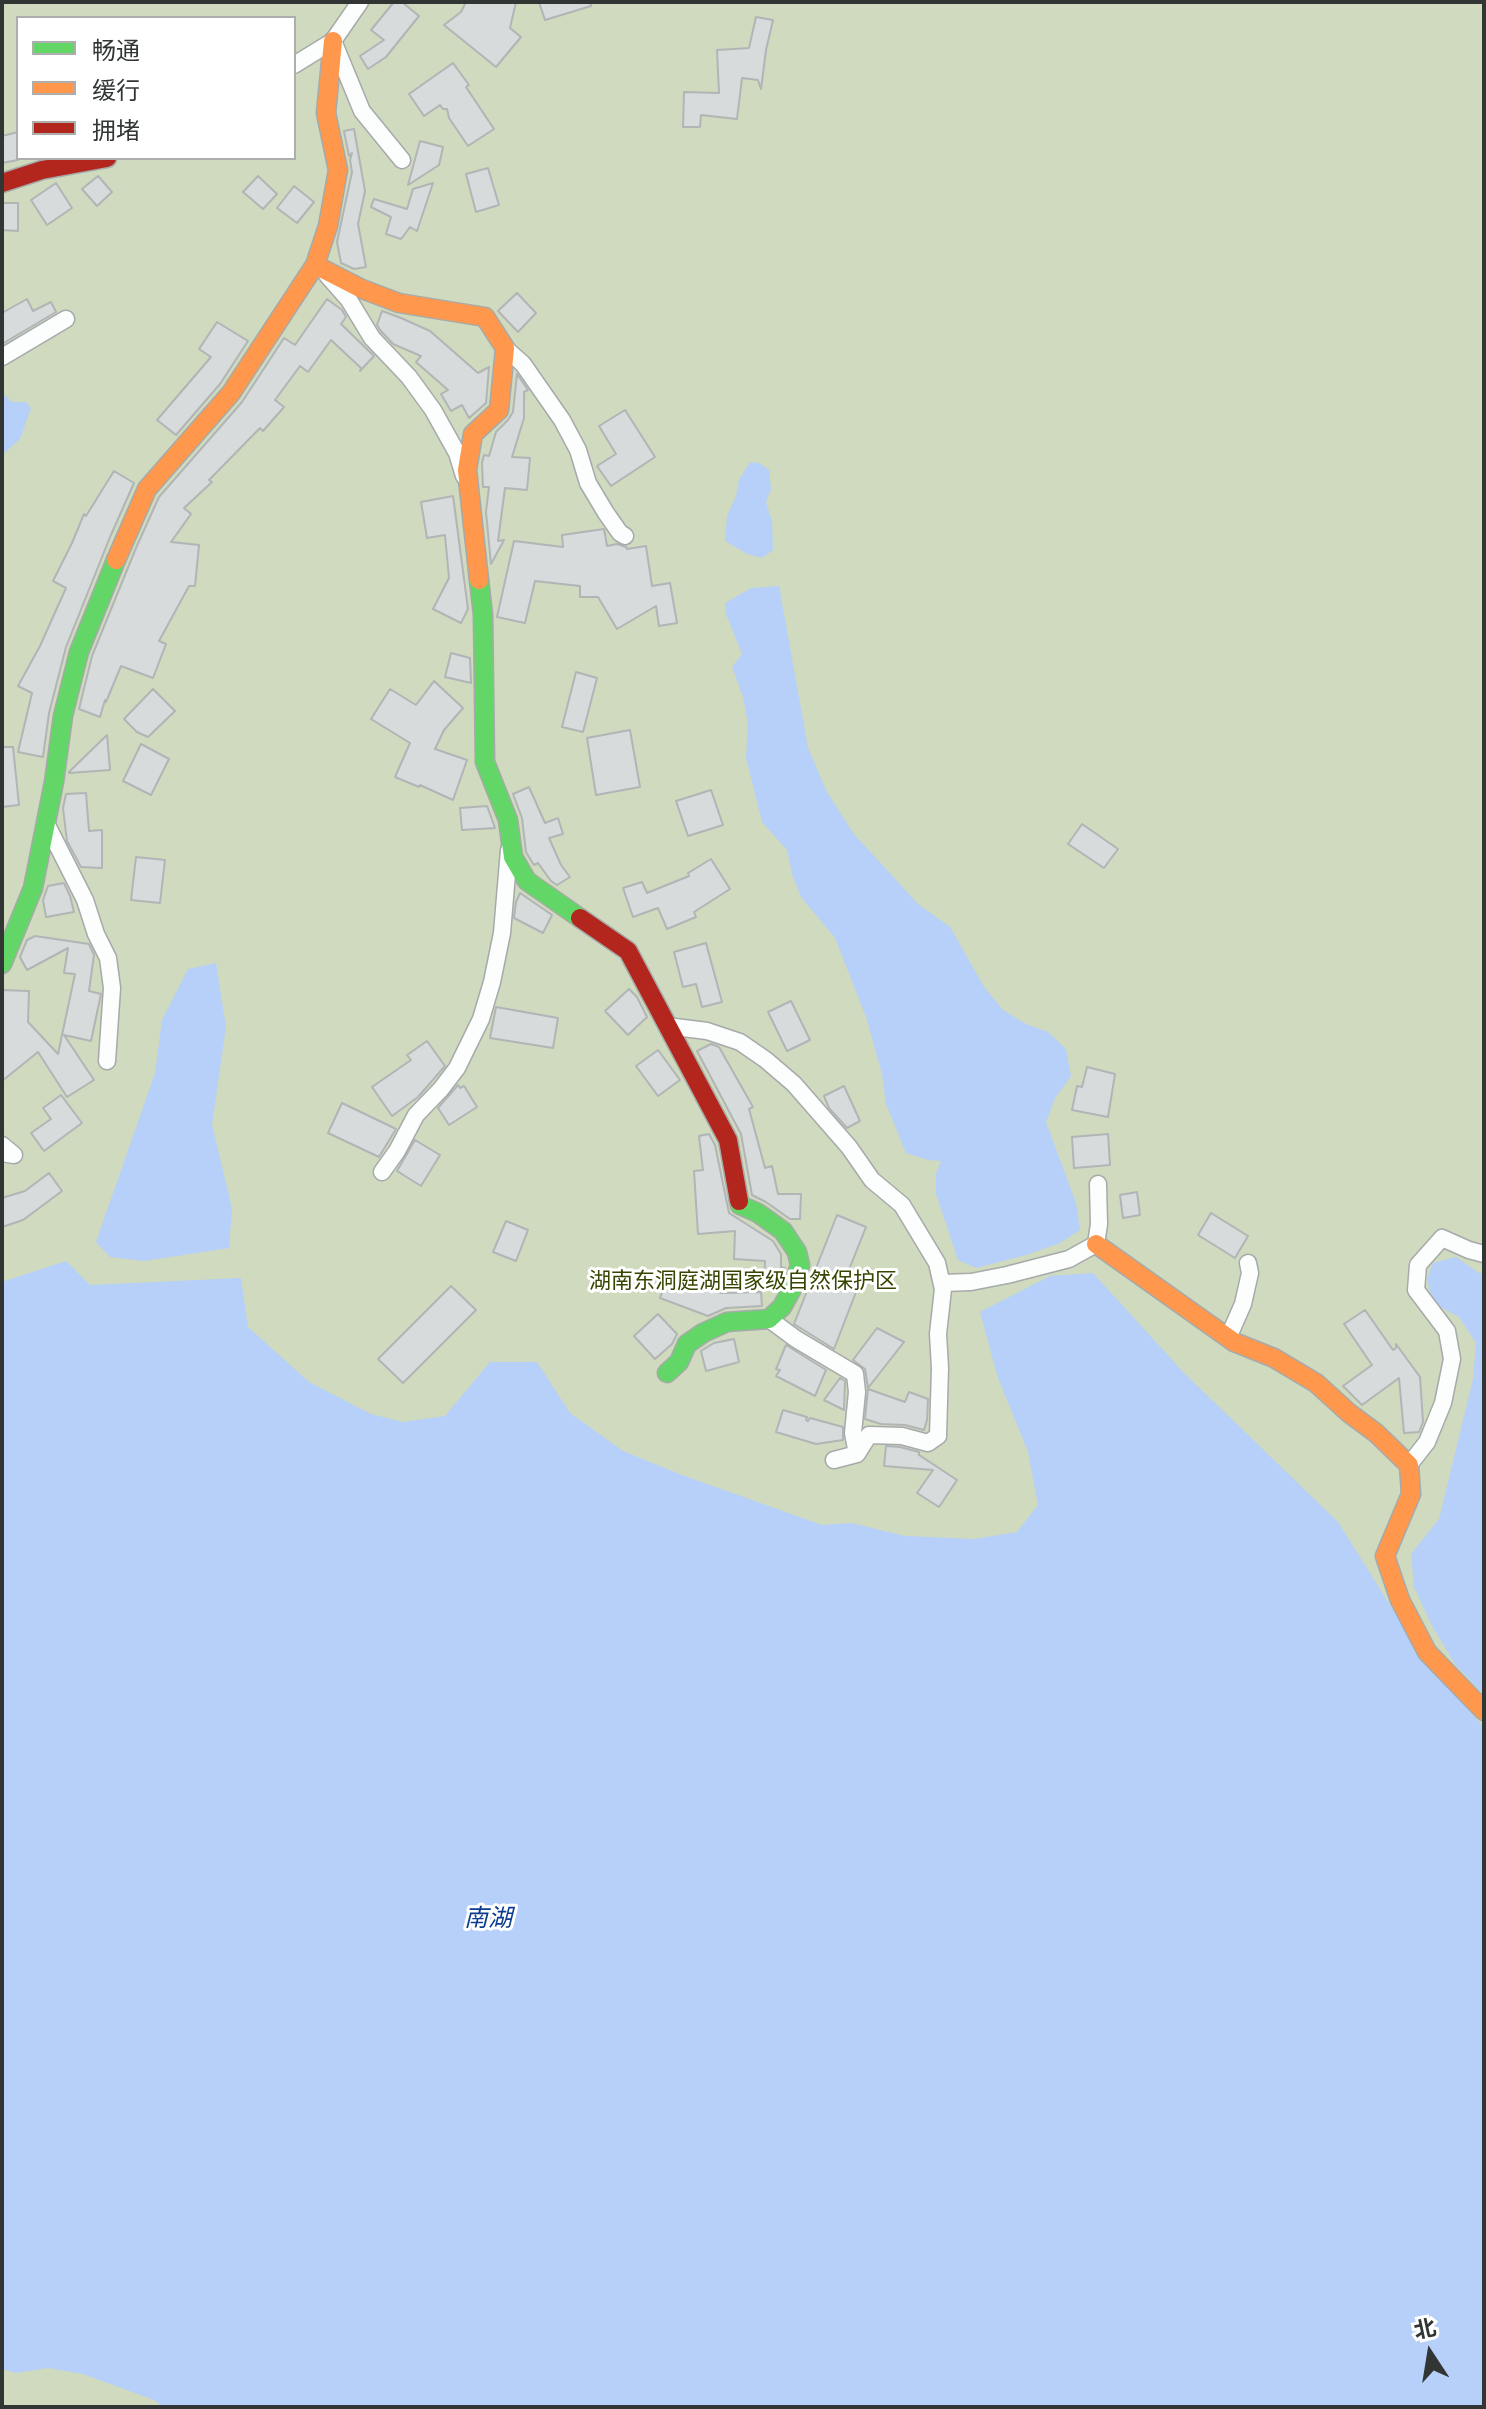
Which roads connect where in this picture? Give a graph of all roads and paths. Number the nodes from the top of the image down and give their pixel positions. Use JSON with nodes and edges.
{"nodes":[{"id":1,"x":360,"y":2,"type":"edge"},
{"id":2,"x":333,"y":41,"type":"junction"},
{"id":3,"x":296,"y":64,"type":"edge"},
{"id":4,"x":96,"y":160,"type":"edge"},
{"id":5,"x":402,"y":160,"type":"dead end"},
{"id":6,"x":2,"y":183,"type":"edge"},
{"id":7,"x":318,"y":267,"type":"junction"},
{"id":8,"x":66,"y":319,"type":"dead end"},
{"id":9,"x":505,"y":348,"type":"junction"},
{"id":10,"x":2,"y":357,"type":"edge"},
{"id":11,"x":468,"y":488,"type":"junction"},
{"id":12,"x":625,"y":536,"type":"dead end"},
{"id":13,"x":46,"y":823,"type":"junction"},
{"id":14,"x":510,"y":837,"type":"junction"},
{"id":15,"x":2,"y":964,"type":"edge"},
{"id":16,"x":667,"y":1026,"type":"junction"},
{"id":17,"x":107,"y":1061,"type":"dead end"},
{"id":18,"x":2,"y":1145,"type":"edge"},
{"id":19,"x":2,"y":1153,"type":"edge"},
{"id":20,"x":382,"y":1172,"type":"dead end"},
{"id":21,"x":1098,"y":1184,"type":"dead end"},
{"id":22,"x":1096,"y":1244,"type":"junction"},
{"id":23,"x":1484,"y":1254,"type":"edge"},
{"id":24,"x":1248,"y":1263,"type":"dead end"},
{"id":25,"x":942,"y":1283,"type":"junction"},
{"id":26,"x":769,"y":1319,"type":"junction"},
{"id":27,"x":1228,"y":1338,"type":"junction"},
{"id":28,"x":667,"y":1373,"type":"dead end"},
{"id":29,"x":857,"y":1454,"type":"junction"},
{"id":30,"x":834,"y":1460,"type":"dead end"},
{"id":31,"x":1409,"y":1465,"type":"junction"},
{"id":32,"x":1484,"y":1711,"type":"edge"}],
"edges":[{"from":1,"to":2,"type":"street"},
{"from":2,"to":3,"type":"street"},
{"from":2,"to":5,"type":"street"},
{"from":2,"to":7,"type":"street"},
{"from":4,"to":6,"type":"street"},
{"from":7,"to":9,"type":"street"},
{"from":7,"to":11,"type":"street"},
{"from":7,"to":13,"type":"street"},
{"from":8,"to":10,"type":"street"},
{"from":9,"to":11,"type":"street"},
{"from":9,"to":12,"type":"street"},
{"from":11,"to":14,"type":"street"},
{"from":13,"to":15,"type":"street"},
{"from":13,"to":17,"type":"street"},
{"from":14,"to":16,"type":"street"},
{"from":14,"to":20,"type":"street"},
{"from":16,"to":25,"type":"street"},
{"from":16,"to":26,"type":"street"},
{"from":18,"to":19,"type":"street"},
{"from":21,"to":22,"type":"street"},
{"from":22,"to":25,"type":"street"},
{"from":22,"to":27,"type":"street"},
{"from":23,"to":31,"type":"street"},
{"from":24,"to":27,"type":"street"},
{"from":25,"to":29,"type":"street"},
{"from":26,"to":28,"type":"street"},
{"from":26,"to":29,"type":"street"},
{"from":27,"to":31,"type":"street"},
{"from":29,"to":30,"type":"street"},
{"from":31,"to":32,"type":"street"}]}
